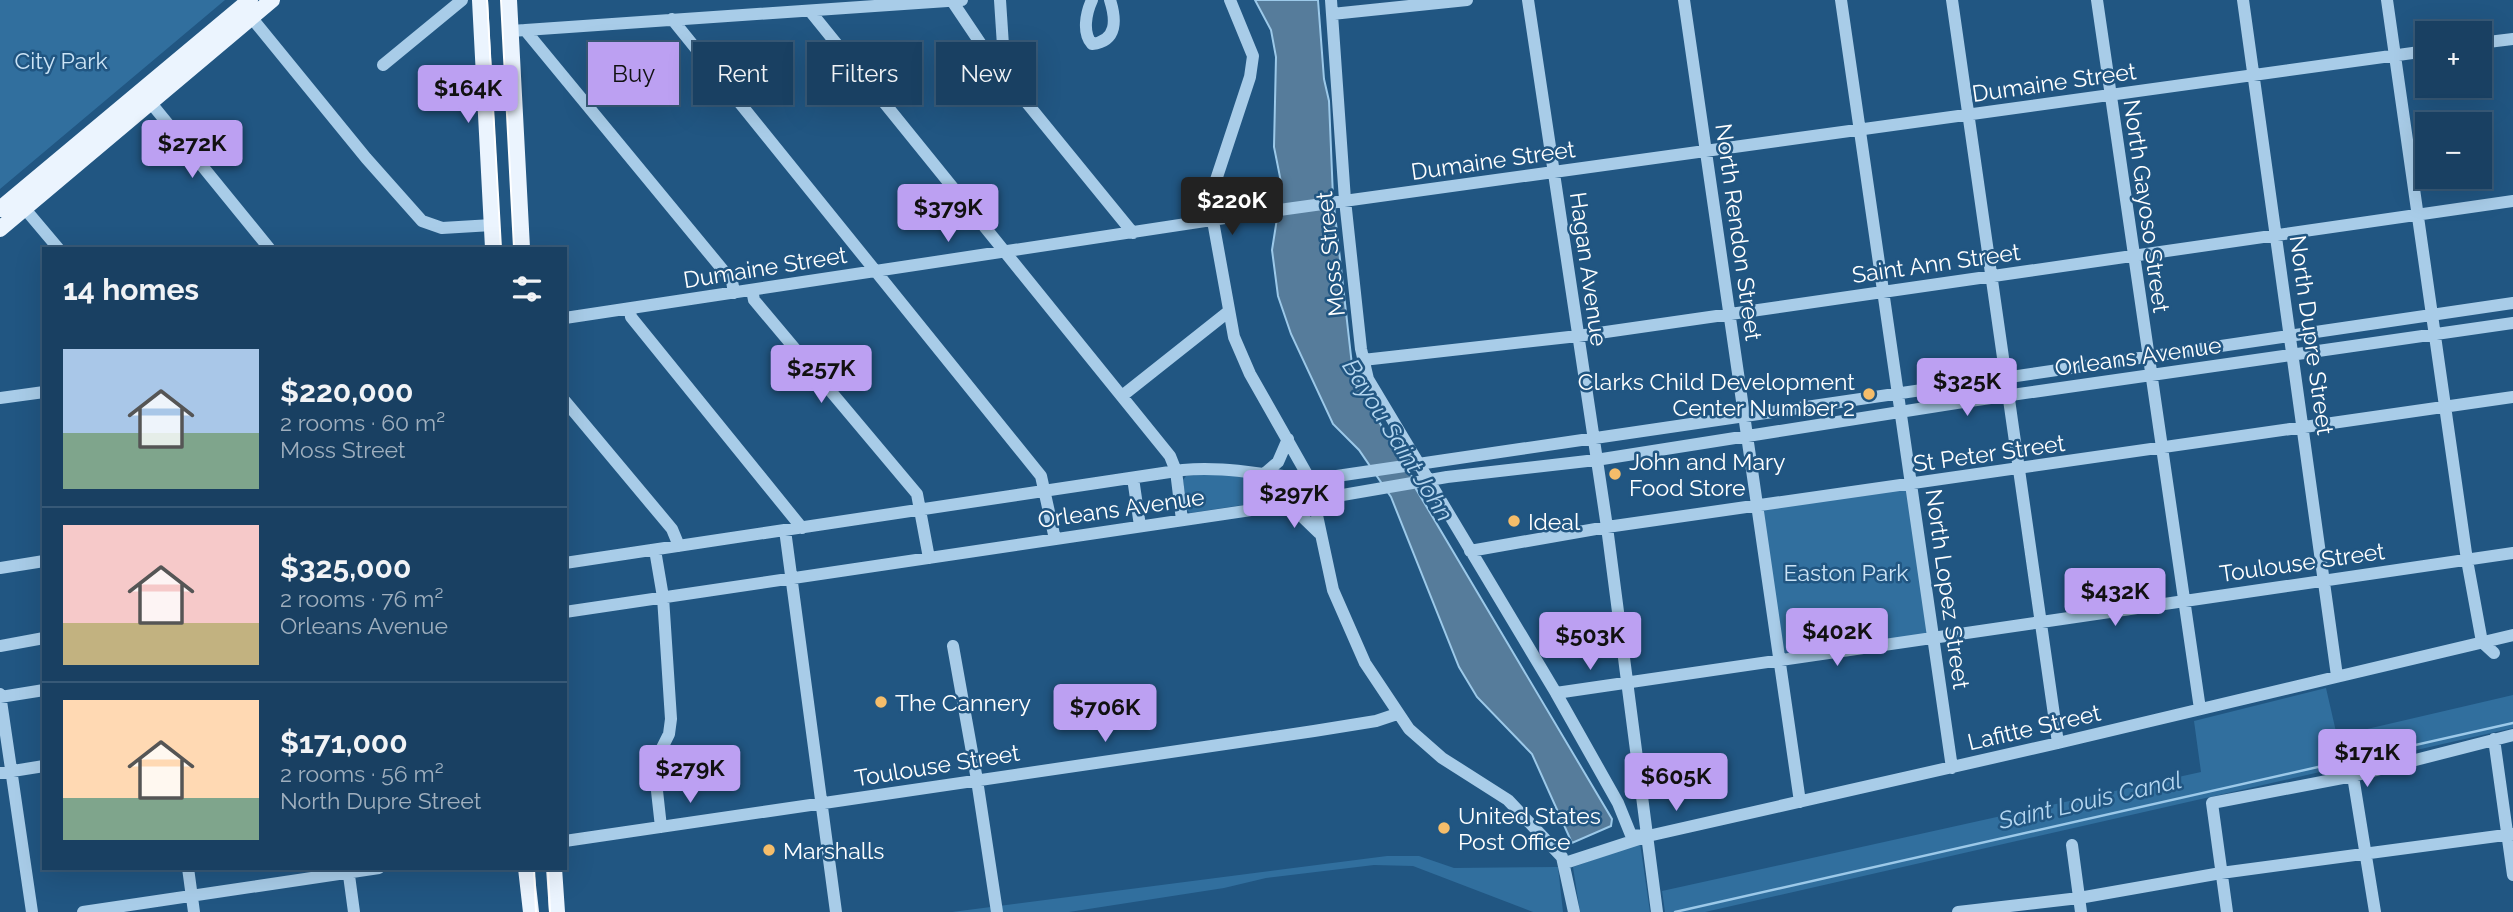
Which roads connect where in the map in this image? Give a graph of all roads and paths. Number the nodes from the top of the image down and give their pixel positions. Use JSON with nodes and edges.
{"nodes":[{"id":1,"x":272,"y":0,"type":"edge"},
{"id":2,"x":462,"y":0,"type":"edge"},
{"id":3,"x":480,"y":0,"type":"edge"},
{"id":4,"x":509,"y":0,"type":"edge"},
{"id":5,"x":962,"y":0,"type":"edge"},
{"id":6,"x":1000,"y":0,"type":"edge"},
{"id":7,"x":1093,"y":0,"type":"edge"},
{"id":8,"x":1110,"y":0,"type":"edge"},
{"id":9,"x":1230,"y":0,"type":"edge"},
{"id":10,"x":1331,"y":0,"type":"edge"},
{"id":11,"x":1467,"y":0,"type":"edge"},
{"id":12,"x":1528,"y":0,"type":"edge"},
{"id":13,"x":1684,"y":0,"type":"edge"},
{"id":14,"x":1841,"y":0,"type":"edge"},
{"id":15,"x":1952,"y":0,"type":"edge"},
{"id":16,"x":2097,"y":0,"type":"edge"},
{"id":17,"x":2243,"y":0,"type":"edge"},
{"id":18,"x":2387,"y":0,"type":"edge"},
{"id":19,"x":951,"y":1,"type":"edge"},
{"id":20,"x":882,"y":2,"type":"edge"},
{"id":21,"x":248,"y":8,"type":"edge"},
{"id":22,"x":810,"y":11,"type":"junction"},
{"id":23,"x":1332,"y":15,"type":"junction"},
{"id":24,"x":672,"y":19,"type":"junction"},
{"id":25,"x":518,"y":30,"type":"junction"},
{"id":26,"x":2513,"y":39,"type":"edge"},
{"id":27,"x":981,"y":42,"type":"edge"},
{"id":28,"x":1003,"y":42,"type":"edge"},
{"id":29,"x":2492,"y":42,"type":"edge"},
{"id":30,"x":2415,"y":52,"type":"edge"},
{"id":31,"x":2395,"y":55,"type":"junction"},
{"id":32,"x":383,"y":65,"type":"dead end"},
{"id":33,"x":513,"y":71,"type":"junction"},
{"id":34,"x":484,"y":74,"type":"junction"},
{"id":35,"x":2254,"y":75,"type":"junction"},
{"id":36,"x":2110,"y":95,"type":"junction"},
{"id":37,"x":146,"y":96,"type":"junction"},
{"id":38,"x":1029,"y":105,"type":"edge"},
{"id":39,"x":1968,"y":115,"type":"junction"},
{"id":40,"x":1860,"y":130,"type":"junction"},
{"id":41,"x":1706,"y":152,"type":"junction"},
{"id":42,"x":1554,"y":173,"type":"junction"},
{"id":43,"x":1340,"y":201,"type":"junction"},
{"id":44,"x":2513,"y":201,"type":"edge"},
{"id":45,"x":20,"y":202,"type":"junction"},
{"id":46,"x":0,"y":209,"type":"edge"},
{"id":47,"x":2418,"y":215,"type":"junction"},
{"id":48,"x":1213,"y":221,"type":"junction"},
{"id":49,"x":492,"y":225,"type":"junction"},
{"id":50,"x":0,"y":229,"type":"edge"},
{"id":51,"x":1133,"y":233,"type":"junction"},
{"id":52,"x":2276,"y":235,"type":"junction"},
{"id":53,"x":57,"y":247,"type":"edge"},
{"id":54,"x":268,"y":247,"type":"edge"},
{"id":55,"x":494,"y":247,"type":"edge"},
{"id":56,"x":522,"y":247,"type":"edge"},
{"id":57,"x":1006,"y":253,"type":"junction"},
{"id":58,"x":2133,"y":256,"type":"junction"},
{"id":59,"x":873,"y":271,"type":"junction"},
{"id":60,"x":1992,"y":276,"type":"junction"},
{"id":61,"x":751,"y":290,"type":"junction"},
{"id":62,"x":1883,"y":292,"type":"junction"},
{"id":63,"x":734,"y":293,"type":"junction"},
{"id":64,"x":2513,"y":303,"type":"edge"},
{"id":65,"x":630,"y":309,"type":"junction"},
{"id":66,"x":1227,"y":312,"type":"junction"},
{"id":67,"x":1730,"y":314,"type":"junction"},
{"id":68,"x":2432,"y":314,"type":"junction"},
{"id":69,"x":567,"y":318,"type":"edge"},
{"id":70,"x":2513,"y":323,"type":"edge"},
{"id":71,"x":2291,"y":335,"type":"junction"},
{"id":72,"x":2435,"y":335,"type":"junction"},
{"id":73,"x":1578,"y":336,"type":"junction"},
{"id":74,"x":2293,"y":355,"type":"junction"},
{"id":75,"x":2148,"y":356,"type":"junction"},
{"id":76,"x":1363,"y":360,"type":"junction"},
{"id":77,"x":2150,"y":375,"type":"junction"},
{"id":78,"x":2006,"y":377,"type":"junction"},
{"id":79,"x":42,"y":392,"type":"edge"},
{"id":80,"x":1898,"y":394,"type":"junction"},
{"id":81,"x":2008,"y":396,"type":"junction"},
{"id":82,"x":1122,"y":397,"type":"junction"},
{"id":83,"x":2513,"y":397,"type":"edge"},
{"id":84,"x":0,"y":398,"type":"edge"},
{"id":85,"x":567,"y":403,"type":"edge"},
{"id":86,"x":2445,"y":407,"type":"junction"},
{"id":87,"x":1901,"y":412,"type":"junction"},
{"id":88,"x":1745,"y":416,"type":"junction"},
{"id":89,"x":2304,"y":429,"type":"junction"},
{"id":90,"x":1748,"y":435,"type":"junction"},
{"id":91,"x":1289,"y":439,"type":"junction"},
{"id":92,"x":1593,"y":439,"type":"junction"},
{"id":93,"x":2161,"y":449,"type":"junction"},
{"id":94,"x":1597,"y":460,"type":"junction"},
{"id":95,"x":1414,"y":463,"type":"junction"},
{"id":96,"x":2019,"y":470,"type":"junction"},
{"id":97,"x":1176,"y":471,"type":"junction"},
{"id":98,"x":1264,"y":474,"type":"junction"},
{"id":99,"x":1133,"y":478,"type":"junction"},
{"id":100,"x":1309,"y":478,"type":"junction"},
{"id":101,"x":1423,"y":481,"type":"junction"},
{"id":102,"x":1912,"y":485,"type":"junction"},
{"id":103,"x":1047,"y":491,"type":"junction"},
{"id":104,"x":1314,"y":500,"type":"junction"},
{"id":105,"x":1289,"y":504,"type":"junction"},
{"id":106,"x":1759,"y":508,"type":"junction"},
{"id":107,"x":922,"y":510,"type":"junction"},
{"id":108,"x":1182,"y":520,"type":"junction"},
{"id":109,"x":1140,"y":526,"type":"junction"},
{"id":110,"x":1607,"y":527,"type":"junction"},
{"id":111,"x":802,"y":528,"type":"junction"},
{"id":112,"x":785,"y":530,"type":"junction"},
{"id":113,"x":1320,"y":534,"type":"junction"},
{"id":114,"x":1055,"y":539,"type":"junction"},
{"id":115,"x":679,"y":546,"type":"junction"},
{"id":116,"x":655,"y":550,"type":"junction"},
{"id":117,"x":1470,"y":551,"type":"junction"},
{"id":118,"x":2513,"y":553,"type":"edge"},
{"id":119,"x":929,"y":558,"type":"junction"},
{"id":120,"x":2467,"y":560,"type":"junction"},
{"id":121,"x":42,"y":561,"type":"edge"},
{"id":122,"x":567,"y":563,"type":"edge"},
{"id":123,"x":0,"y":568,"type":"edge"},
{"id":124,"x":793,"y":579,"type":"junction"},
{"id":125,"x":2325,"y":580,"type":"junction"},
{"id":126,"x":663,"y":597,"type":"junction"},
{"id":127,"x":2183,"y":601,"type":"junction"},
{"id":128,"x":567,"y":612,"type":"edge"},
{"id":129,"x":2041,"y":622,"type":"junction"},
{"id":130,"x":2513,"y":635,"type":"edge"},
{"id":131,"x":1934,"y":637,"type":"junction"},
{"id":132,"x":42,"y":639,"type":"edge"},
{"id":133,"x":2482,"y":642,"type":"junction"},
{"id":134,"x":0,"y":646,"type":"edge"},
{"id":135,"x":953,"y":646,"type":"dead end"},
{"id":136,"x":2494,"y":653,"type":"dead end"},
{"id":137,"x":1780,"y":660,"type":"junction"},
{"id":138,"x":2337,"y":676,"type":"junction"},
{"id":139,"x":1628,"y":684,"type":"junction"},
{"id":140,"x":42,"y":690,"type":"edge"},
{"id":141,"x":1556,"y":693,"type":"junction"},
{"id":142,"x":0,"y":696,"type":"edge"},
{"id":143,"x":2200,"y":709,"type":"junction"},
{"id":144,"x":1397,"y":714,"type":"junction"},
{"id":145,"x":2513,"y":735,"type":"edge"},
{"id":146,"x":2494,"y":739,"type":"junction"},
{"id":147,"x":2058,"y":743,"type":"junction"},
{"id":148,"x":42,"y":766,"type":"edge"},
{"id":149,"x":1952,"y":768,"type":"junction"},
{"id":150,"x":6,"y":772,"type":"edge"},
{"id":151,"x":2353,"y":776,"type":"junction"},
{"id":152,"x":977,"y":780,"type":"junction"},
{"id":153,"x":1800,"y":802,"type":"junction"},
{"id":154,"x":820,"y":804,"type":"junction"},
{"id":155,"x":662,"y":827,"type":"junction"},
{"id":156,"x":2510,"y":835,"type":"edge"},
{"id":157,"x":1648,"y":836,"type":"junction"},
{"id":158,"x":567,"y":841,"type":"edge"},
{"id":159,"x":2071,"y":845,"type":"dead end"},
{"id":160,"x":2367,"y":854,"type":"junction"},
{"id":161,"x":1565,"y":863,"type":"junction"},
{"id":162,"x":188,"y":870,"type":"edge"},
{"id":163,"x":348,"y":870,"type":"edge"},
{"id":164,"x":526,"y":870,"type":"edge"},
{"id":165,"x":554,"y":870,"type":"edge"},
{"id":166,"x":2221,"y":873,"type":"junction"},
{"id":167,"x":2513,"y":875,"type":"edge"},
{"id":168,"x":192,"y":894,"type":"junction"},
{"id":169,"x":2079,"y":898,"type":"junction"},
{"id":170,"x":1972,"y":911,"type":"edge"},
{"id":171,"x":32,"y":912,"type":"edge"},
{"id":172,"x":83,"y":912,"type":"edge"},
{"id":173,"x":194,"y":912,"type":"edge"},
{"id":174,"x":354,"y":912,"type":"edge"},
{"id":175,"x":531,"y":912,"type":"edge"},
{"id":176,"x":557,"y":912,"type":"edge"},
{"id":177,"x":836,"y":912,"type":"edge"},
{"id":178,"x":997,"y":912,"type":"edge"},
{"id":179,"x":1574,"y":912,"type":"edge"},
{"id":180,"x":1657,"y":912,"type":"edge"},
{"id":181,"x":1958,"y":912,"type":"edge"},
{"id":182,"x":2081,"y":912,"type":"edge"},
{"id":183,"x":2227,"y":912,"type":"edge"},
{"id":184,"x":2375,"y":912,"type":"edge"}],
"edges":[{"from":1,"to":21,"type":"main road"},
{"from":2,"to":32,"type":"street"},
{"from":3,"to":34,"type":"main road"},
{"from":4,"to":25,"type":"main road"},
{"from":5,"to":19,"type":"street"},
{"from":6,"to":28,"type":"street"},
{"from":7,"to":8,"type":"street"},
{"from":9,"to":48,"type":"street"},
{"from":10,"to":23,"type":"street","name":"Moss Street"},
{"from":11,"to":23,"type":"street"},
{"from":12,"to":42,"type":"street","name":"Hagan Avenue"},
{"from":13,"to":41,"type":"street","name":"North Rendon Street"},
{"from":14,"to":40,"type":"street","name":"North Lopez Street"},
{"from":15,"to":39,"type":"street"},
{"from":16,"to":36,"type":"street","name":"North Gayoso Street"},
{"from":17,"to":35,"type":"street","name":"North Dupre Street"},
{"from":18,"to":31,"type":"street"},
{"from":19,"to":20,"type":"street"},
{"from":19,"to":27,"type":"street"},
{"from":20,"to":22,"type":"street"},
{"from":21,"to":37,"type":"main road"},
{"from":21,"to":49,"type":"street"},
{"from":22,"to":24,"type":"street"},
{"from":22,"to":57,"type":"street"},
{"from":23,"to":43,"type":"street","name":"Moss Street"},
{"from":24,"to":25,"type":"street"},
{"from":24,"to":59,"type":"street"},
{"from":25,"to":33,"type":"main road"},
{"from":25,"to":63,"type":"street"},
{"from":26,"to":29,"type":"street"},
{"from":30,"to":31,"type":"street","name":"Dumaine Street"},
{"from":31,"to":35,"type":"street","name":"Dumaine Street"},
{"from":31,"to":47,"type":"street"},
{"from":33,"to":34,"type":"main road"},
{"from":33,"to":56,"type":"main road"},
{"from":34,"to":49,"type":"main road"},
{"from":35,"to":36,"type":"street","name":"Dumaine Street"},
{"from":35,"to":52,"type":"street","name":"North Dupre Street"},
{"from":36,"to":39,"type":"street","name":"Dumaine Street"},
{"from":36,"to":58,"type":"street","name":"North Gayoso Street"},
{"from":37,"to":45,"type":"main road"},
{"from":37,"to":54,"type":"street"},
{"from":38,"to":51,"type":"street"},
{"from":39,"to":40,"type":"street","name":"Dumaine Street"},
{"from":39,"to":60,"type":"street"},
{"from":40,"to":41,"type":"street","name":"Dumaine Street"},
{"from":40,"to":62,"type":"street","name":"North Lopez Street"},
{"from":41,"to":42,"type":"street","name":"Dumaine Street"},
{"from":41,"to":67,"type":"street","name":"North Rendon Street"},
{"from":42,"to":43,"type":"street","name":"Dumaine Street"},
{"from":42,"to":73,"type":"street","name":"Hagan Avenue"},
{"from":43,"to":48,"type":"street","name":"Dumaine Street"},
{"from":43,"to":76,"type":"street","name":"Moss Street"},
{"from":44,"to":47,"type":"street","name":"Saint Ann Street"},
{"from":45,"to":46,"type":"main road"},
{"from":45,"to":50,"type":"main road"},
{"from":45,"to":53,"type":"street"},
{"from":47,"to":52,"type":"street","name":"Saint Ann Street"},
{"from":47,"to":68,"type":"street"},
{"from":48,"to":51,"type":"street","name":"Dumaine Street"},
{"from":48,"to":66,"type":"street"},
{"from":49,"to":55,"type":"main road"},
{"from":51,"to":57,"type":"street","name":"Dumaine Street"},
{"from":52,"to":58,"type":"street","name":"Saint Ann Street"},
{"from":52,"to":71,"type":"street","name":"North Dupre Street"},
{"from":57,"to":59,"type":"street","name":"Dumaine Street"},
{"from":57,"to":82,"type":"street"},
{"from":58,"to":60,"type":"street","name":"Saint Ann Street"},
{"from":58,"to":75,"type":"street","name":"North Gayoso Street"},
{"from":59,"to":61,"type":"street","name":"Dumaine Street"},
{"from":59,"to":103,"type":"street"},
{"from":60,"to":62,"type":"street","name":"Saint Ann Street"},
{"from":60,"to":78,"type":"street"},
{"from":61,"to":63,"type":"street","name":"Dumaine Street"},
{"from":61,"to":107,"type":"street"},
{"from":62,"to":67,"type":"street","name":"Saint Ann Street"},
{"from":62,"to":80,"type":"street","name":"North Lopez Street"},
{"from":63,"to":65,"type":"street","name":"Dumaine Street"},
{"from":64,"to":68,"type":"street","name":"Orleans Avenue"},
{"from":65,"to":69,"type":"street","name":"Dumaine Street"},
{"from":65,"to":111,"type":"street"},
{"from":66,"to":82,"type":"street"},
{"from":66,"to":91,"type":"street"},
{"from":67,"to":73,"type":"street","name":"Saint Ann Street"},
{"from":67,"to":88,"type":"street","name":"North Rendon Street"},
{"from":68,"to":71,"type":"street","name":"Orleans Avenue"},
{"from":68,"to":72,"type":"street"},
{"from":70,"to":72,"type":"street","name":"Orleans Avenue"},
{"from":71,"to":74,"type":"street","name":"North Dupre Street"},
{"from":71,"to":75,"type":"street","name":"Orleans Avenue"},
{"from":72,"to":74,"type":"street","name":"Orleans Avenue"},
{"from":72,"to":86,"type":"street"},
{"from":73,"to":76,"type":"street","name":"Saint Ann Street"},
{"from":73,"to":92,"type":"street","name":"Hagan Avenue"},
{"from":74,"to":77,"type":"street","name":"Orleans Avenue"},
{"from":74,"to":89,"type":"street","name":"North Dupre Street"},
{"from":75,"to":77,"type":"street","name":"North Gayoso Street"},
{"from":75,"to":78,"type":"street","name":"Orleans Avenue"},
{"from":76,"to":95,"type":"street","name":"Moss Street"},
{"from":77,"to":81,"type":"street","name":"Orleans Avenue"},
{"from":77,"to":93,"type":"street","name":"North Gayoso Street"},
{"from":78,"to":80,"type":"street","name":"Orleans Avenue"},
{"from":78,"to":81,"type":"street"},
{"from":79,"to":84,"type":"street"},
{"from":80,"to":87,"type":"street","name":"North Lopez Street"},
{"from":80,"to":88,"type":"street","name":"Orleans Avenue"},
{"from":81,"to":87,"type":"street","name":"Orleans Avenue"},
{"from":81,"to":96,"type":"street"},
{"from":82,"to":97,"type":"street"},
{"from":83,"to":86,"type":"street","name":"St Peter Street"},
{"from":85,"to":115,"type":"street"},
{"from":86,"to":89,"type":"street","name":"St Peter Street"},
{"from":86,"to":120,"type":"street"},
{"from":87,"to":90,"type":"street","name":"Orleans Avenue"},
{"from":87,"to":102,"type":"street","name":"North Lopez Street"},
{"from":88,"to":90,"type":"street","name":"North Rendon Street"},
{"from":88,"to":92,"type":"street","name":"Orleans Avenue"},
{"from":89,"to":93,"type":"street","name":"St Peter Street"},
{"from":89,"to":125,"type":"street","name":"North Dupre Street"},
{"from":90,"to":94,"type":"street","name":"Orleans Avenue"},
{"from":90,"to":106,"type":"street","name":"North Rendon Street"},
{"from":91,"to":98,"type":"street"},
{"from":91,"to":100,"type":"street"},
{"from":92,"to":94,"type":"street","name":"Hagan Avenue"},
{"from":92,"to":95,"type":"street","name":"Orleans Avenue"},
{"from":93,"to":96,"type":"street","name":"St Peter Street"},
{"from":93,"to":127,"type":"street","name":"North Gayoso Street"},
{"from":94,"to":101,"type":"street","name":"Orleans Avenue"},
{"from":94,"to":110,"type":"street","name":"Hagan Avenue"},
{"from":95,"to":100,"type":"street","name":"Orleans Avenue"},
{"from":95,"to":101,"type":"street","name":"Moss Street"},
{"from":96,"to":102,"type":"street","name":"St Peter Street"},
{"from":96,"to":129,"type":"street"},
{"from":97,"to":98,"type":"street","name":"Orleans Avenue"},
{"from":97,"to":99,"type":"street","name":"Orleans Avenue"},
{"from":97,"to":108,"type":"street"},
{"from":98,"to":100,"type":"street","name":"Orleans Avenue"},
{"from":99,"to":103,"type":"street","name":"Orleans Avenue"},
{"from":99,"to":109,"type":"street"},
{"from":100,"to":104,"type":"street"},
{"from":101,"to":104,"type":"street","name":"Orleans Avenue"},
{"from":101,"to":117,"type":"street","name":"Moss Street"},
{"from":102,"to":106,"type":"street","name":"St Peter Street"},
{"from":102,"to":131,"type":"street","name":"North Lopez Street"},
{"from":103,"to":107,"type":"street","name":"Orleans Avenue"},
{"from":103,"to":114,"type":"street"},
{"from":104,"to":105,"type":"street","name":"Orleans Avenue"},
{"from":104,"to":113,"type":"street"},
{"from":105,"to":108,"type":"street","name":"Orleans Avenue"},
{"from":105,"to":113,"type":"street"},
{"from":106,"to":110,"type":"street","name":"St Peter Street"},
{"from":106,"to":137,"type":"street","name":"North Rendon Street"},
{"from":107,"to":111,"type":"street","name":"Orleans Avenue"},
{"from":107,"to":119,"type":"street"},
{"from":108,"to":109,"type":"street","name":"Orleans Avenue"},
{"from":109,"to":114,"type":"street","name":"Orleans Avenue"},
{"from":110,"to":117,"type":"street","name":"St Peter Street"},
{"from":110,"to":139,"type":"street","name":"Hagan Avenue"},
{"from":111,"to":112,"type":"street","name":"Orleans Avenue"},
{"from":112,"to":115,"type":"street","name":"Orleans Avenue"},
{"from":112,"to":124,"type":"street"},
{"from":113,"to":144,"type":"street"},
{"from":114,"to":119,"type":"street","name":"Orleans Avenue"},
{"from":115,"to":116,"type":"street","name":"Orleans Avenue"},
{"from":116,"to":122,"type":"street","name":"Orleans Avenue"},
{"from":116,"to":126,"type":"street"},
{"from":117,"to":141,"type":"street","name":"Moss Street"},
{"from":118,"to":120,"type":"street","name":"Toulouse Street"},
{"from":119,"to":124,"type":"street","name":"Orleans Avenue"},
{"from":120,"to":125,"type":"street","name":"Toulouse Street"},
{"from":120,"to":133,"type":"street"},
{"from":121,"to":123,"type":"street"},
{"from":124,"to":126,"type":"street","name":"Orleans Avenue"},
{"from":124,"to":154,"type":"street"},
{"from":125,"to":127,"type":"street","name":"Toulouse Street"},
{"from":125,"to":138,"type":"street","name":"North Dupre Street"},
{"from":126,"to":128,"type":"street","name":"Orleans Avenue"},
{"from":126,"to":155,"type":"street"},
{"from":127,"to":129,"type":"street","name":"Toulouse Street"},
{"from":127,"to":143,"type":"street","name":"North Gayoso Street"},
{"from":129,"to":131,"type":"street","name":"Toulouse Street"},
{"from":129,"to":147,"type":"street"},
{"from":130,"to":133,"type":"street","name":"Lafitte Street"},
{"from":131,"to":137,"type":"street","name":"Toulouse Street"},
{"from":131,"to":149,"type":"street","name":"North Lopez Street"},
{"from":132,"to":134,"type":"street"},
{"from":133,"to":136,"type":"street"},
{"from":133,"to":138,"type":"street","name":"Lafitte Street"},
{"from":135,"to":152,"type":"street"},
{"from":137,"to":139,"type":"street","name":"Toulouse Street"},
{"from":137,"to":153,"type":"street","name":"North Rendon Street"},
{"from":138,"to":143,"type":"street","name":"Lafitte Street"},
{"from":139,"to":141,"type":"street","name":"Toulouse Street"},
{"from":139,"to":157,"type":"street","name":"Hagan Avenue"},
{"from":140,"to":142,"type":"street"},
{"from":141,"to":157,"type":"street","name":"Moss Street"},
{"from":142,"to":150,"type":"street"},
{"from":143,"to":147,"type":"street","name":"Lafitte Street"},
{"from":144,"to":152,"type":"street","name":"Toulouse Street"},
{"from":144,"to":161,"type":"street"},
{"from":145,"to":146,"type":"street"},
{"from":146,"to":151,"type":"street"},
{"from":146,"to":156,"type":"street"},
{"from":147,"to":149,"type":"street","name":"Lafitte Street"},
{"from":148,"to":150,"type":"street"},
{"from":149,"to":153,"type":"street","name":"Lafitte Street"},
{"from":150,"to":171,"type":"street"},
{"from":151,"to":160,"type":"street"},
{"from":151,"to":166,"type":"street"},
{"from":152,"to":154,"type":"street","name":"Toulouse Street"},
{"from":152,"to":178,"type":"street"},
{"from":153,"to":157,"type":"street","name":"Lafitte Street"},
{"from":154,"to":155,"type":"street","name":"Toulouse Street"},
{"from":154,"to":177,"type":"street"},
{"from":155,"to":158,"type":"street","name":"Toulouse Street"},
{"from":156,"to":160,"type":"street"},
{"from":156,"to":167,"type":"street"},
{"from":157,"to":161,"type":"street","name":"Lafitte Street"},
{"from":157,"to":180,"type":"street","name":"Hagan Avenue"},
{"from":159,"to":169,"type":"street"},
{"from":160,"to":166,"type":"street"},
{"from":160,"to":184,"type":"street"},
{"from":161,"to":179,"type":"street"},
{"from":162,"to":168,"type":"street"},
{"from":163,"to":168,"type":"street"},
{"from":163,"to":174,"type":"street"},
{"from":164,"to":175,"type":"main road"},
{"from":165,"to":176,"type":"main road"},
{"from":166,"to":169,"type":"street"},
{"from":166,"to":183,"type":"street"},
{"from":168,"to":172,"type":"street"},
{"from":168,"to":173,"type":"street"},
{"from":169,"to":170,"type":"street"},
{"from":169,"to":182,"type":"street"},
{"from":170,"to":181,"type":"street"}]}
